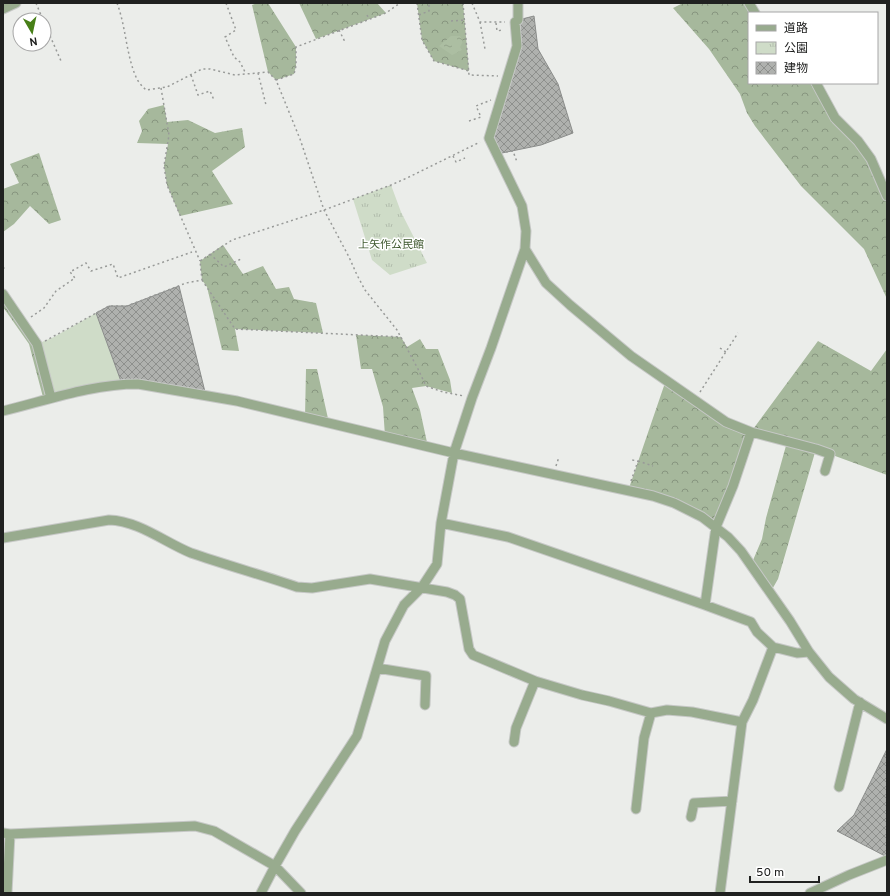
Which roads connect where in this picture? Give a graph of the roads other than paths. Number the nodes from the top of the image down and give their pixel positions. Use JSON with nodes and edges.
{"nodes":[{"id":1,"x":16,"y":3,"type":"edge"},
{"id":2,"x":518,"y":3,"type":"edge"},
{"id":3,"x":749,"y":3,"type":"edge"},
{"id":4,"x":3,"y":9,"type":"edge"},
{"id":5,"x":754,"y":12,"type":"edge"},
{"id":6,"x":817,"y":84,"type":"edge"},
{"id":7,"x":887,"y":196,"type":"edge"},
{"id":8,"x":525,"y":249,"type":"junction"},
{"id":9,"x":3,"y":294,"type":"edge"},
{"id":10,"x":51,"y":398,"type":"junction"},
{"id":11,"x":3,"y":411,"type":"edge"},
{"id":12,"x":751,"y":432,"type":"junction"},
{"id":13,"x":454,"y":453,"type":"junction"},
{"id":14,"x":826,"y":471,"type":"dead end"},
{"id":15,"x":441,"y":523,"type":"junction"},
{"id":16,"x":716,"y":527,"type":"junction"},
{"id":17,"x":3,"y":538,"type":"edge"},
{"id":18,"x":422,"y":587,"type":"junction"},
{"id":19,"x":705,"y":605,"type":"junction"},
{"id":20,"x":773,"y":647,"type":"junction"},
{"id":21,"x":809,"y":652,"type":"junction"},
{"id":22,"x":377,"y":668,"type":"junction"},
{"id":23,"x":535,"y":681,"type":"junction"},
{"id":24,"x":860,"y":702,"type":"junction"},
{"id":25,"x":425,"y":705,"type":"dead end"},
{"id":26,"x":651,"y":713,"type":"junction"},
{"id":27,"x":887,"y":719,"type":"edge"},
{"id":28,"x":742,"y":722,"type":"junction"},
{"id":29,"x":514,"y":742,"type":"dead end"},
{"id":30,"x":839,"y":787,"type":"dead end"},
{"id":31,"x":732,"y":801,"type":"junction"},
{"id":32,"x":636,"y":808,"type":"dead end"},
{"id":33,"x":691,"y":817,"type":"dead end"},
{"id":34,"x":6,"y":833,"type":"edge"},
{"id":35,"x":887,"y":860,"type":"edge"},
{"id":36,"x":275,"y":866,"type":"junction"},
{"id":37,"x":7,"y":893,"type":"edge"},
{"id":38,"x":261,"y":893,"type":"edge"},
{"id":39,"x":301,"y":893,"type":"edge"},
{"id":40,"x":720,"y":893,"type":"edge"},
{"id":41,"x":810,"y":893,"type":"edge"}],
"edges":[{"from":1,"to":4,"type":"street"},
{"from":2,"to":8,"type":"street"},
{"from":3,"to":5,"type":"street"},
{"from":6,"to":7,"type":"street"},
{"from":8,"to":12,"type":"street"},
{"from":8,"to":13,"type":"street"},
{"from":9,"to":10,"type":"street"},
{"from":10,"to":11,"type":"street"},
{"from":10,"to":13,"type":"street"},
{"from":12,"to":14,"type":"street"},
{"from":12,"to":16,"type":"street"},
{"from":13,"to":15,"type":"street"},
{"from":13,"to":16,"type":"street"},
{"from":15,"to":18,"type":"street"},
{"from":15,"to":19,"type":"street"},
{"from":16,"to":19,"type":"street"},
{"from":16,"to":21,"type":"street"},
{"from":17,"to":18,"type":"street"},
{"from":18,"to":22,"type":"street"},
{"from":18,"to":23,"type":"street"},
{"from":19,"to":20,"type":"street"},
{"from":20,"to":21,"type":"street"},
{"from":20,"to":28,"type":"street"},
{"from":21,"to":24,"type":"street"},
{"from":22,"to":25,"type":"street"},
{"from":22,"to":36,"type":"street"},
{"from":23,"to":26,"type":"street"},
{"from":23,"to":29,"type":"street"},
{"from":24,"to":27,"type":"street"},
{"from":24,"to":30,"type":"street"},
{"from":26,"to":28,"type":"street"},
{"from":26,"to":32,"type":"street"},
{"from":28,"to":31,"type":"street"},
{"from":31,"to":33,"type":"street"},
{"from":31,"to":40,"type":"street"},
{"from":34,"to":36,"type":"street"},
{"from":34,"to":37,"type":"street"},
{"from":35,"to":41,"type":"street"},
{"from":36,"to":38,"type":"street"},
{"from":36,"to":39,"type":"street"}]}
